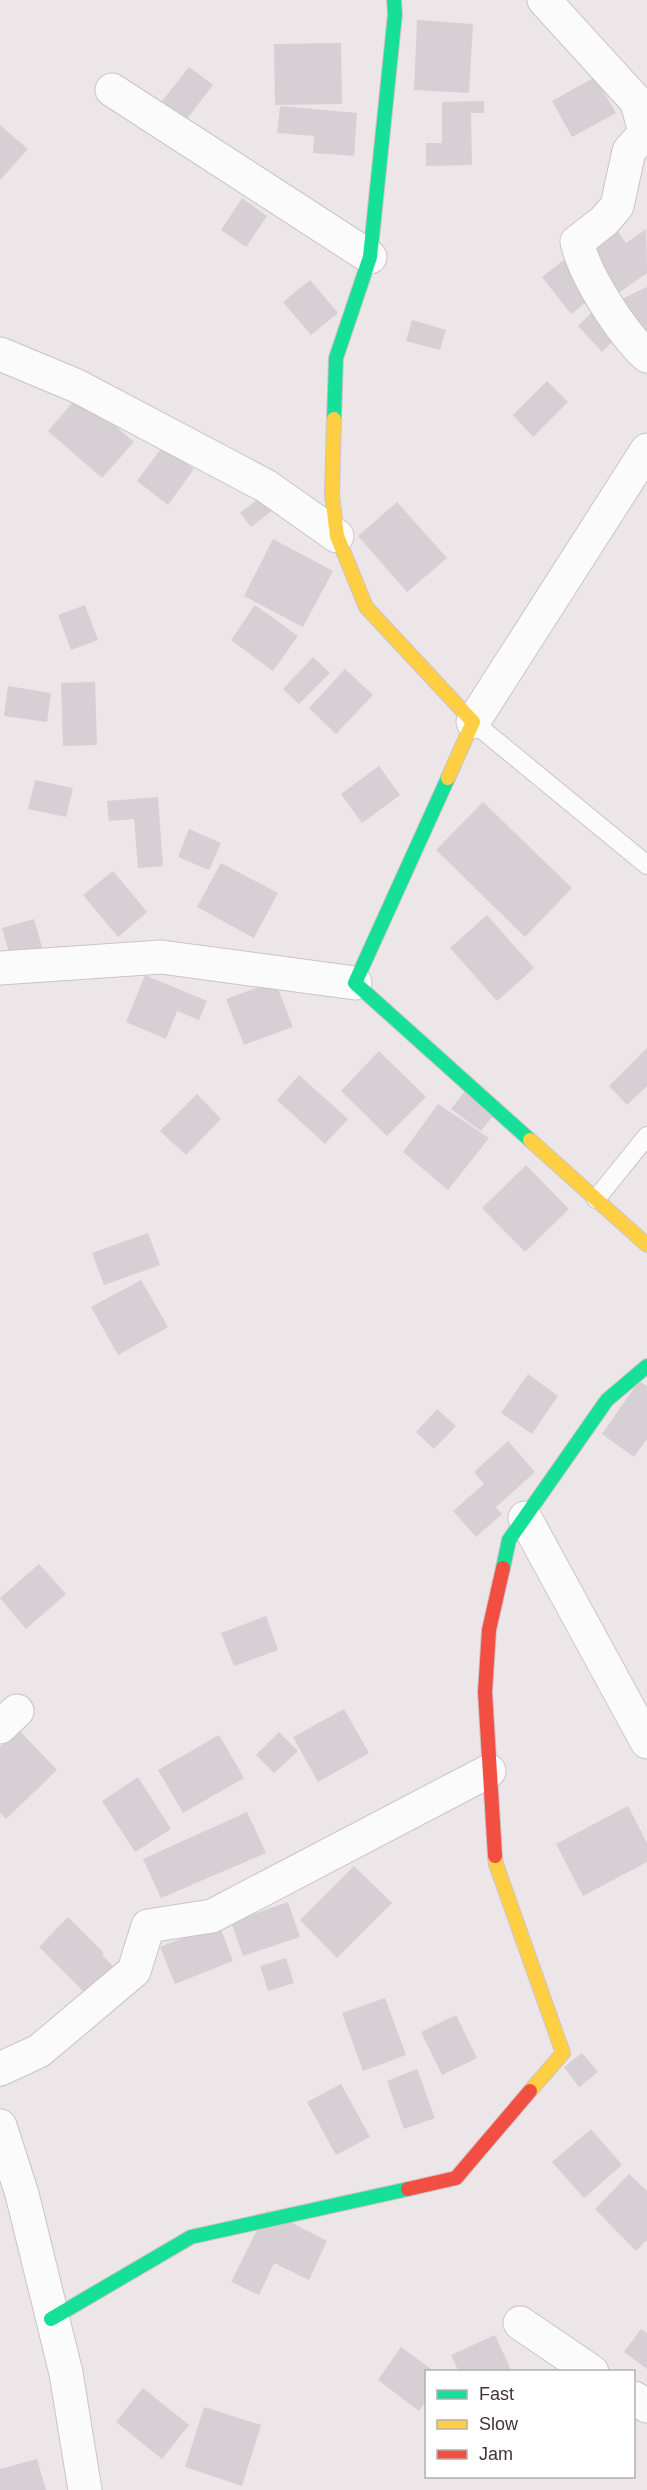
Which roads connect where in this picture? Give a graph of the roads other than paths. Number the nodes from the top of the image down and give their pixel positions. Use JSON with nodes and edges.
{"nodes":[{"id":1,"x":394,"y":0,"type":"edge"},
{"id":2,"x":544,"y":0,"type":"edge"},
{"id":3,"x":112,"y":90,"type":"dead end"},
{"id":4,"x":370,"y":257,"type":"junction"},
{"id":5,"x":0,"y":354,"type":"edge"},
{"id":6,"x":647,"y":356,"type":"edge"},
{"id":7,"x":647,"y":450,"type":"edge"},
{"id":8,"x":338,"y":536,"type":"junction"},
{"id":9,"x":473,"y":722,"type":"junction"},
{"id":10,"x":647,"y":865,"type":"edge"},
{"id":11,"x":0,"y":968,"type":"edge"},
{"id":12,"x":355,"y":983,"type":"junction"},
{"id":13,"x":647,"y":1136,"type":"edge"},
{"id":14,"x":596,"y":1199,"type":"junction"},
{"id":15,"x":647,"y":1245,"type":"edge"},
{"id":16,"x":647,"y":1366,"type":"edge"},
{"id":17,"x":525,"y":1518,"type":"junction"},
{"id":18,"x":647,"y":1742,"type":"edge"},
{"id":19,"x":489,"y":1771,"type":"junction"},
{"id":20,"x":0,"y":2069,"type":"edge"},
{"id":21,"x":0,"y":2126,"type":"edge"},
{"id":22,"x":51,"y":2319,"type":"junction"},
{"id":23,"x":520,"y":2323,"type":"dead end"},
{"id":24,"x":589,"y":2370,"type":"edge"},
{"id":25,"x":85,"y":2490,"type":"edge"}],
"edges":[{"from":1,"to":4,"type":"street"},
{"from":2,"to":6,"type":"street"},
{"from":3,"to":4,"type":"street"},
{"from":4,"to":8,"type":"street"},
{"from":5,"to":8,"type":"street"},
{"from":7,"to":9,"type":"street"},
{"from":8,"to":9,"type":"street"},
{"from":9,"to":10,"type":"lane"},
{"from":9,"to":12,"type":"street"},
{"from":11,"to":12,"type":"street"},
{"from":12,"to":14,"type":"street"},
{"from":13,"to":14,"type":"lane"},
{"from":14,"to":15,"type":"street"},
{"from":16,"to":17,"type":"street"},
{"from":17,"to":18,"type":"street"},
{"from":17,"to":19,"type":"street"},
{"from":19,"to":20,"type":"street"},
{"from":19,"to":22,"type":"street"},
{"from":21,"to":22,"type":"street"},
{"from":22,"to":25,"type":"street"},
{"from":23,"to":24,"type":"street"}]}
